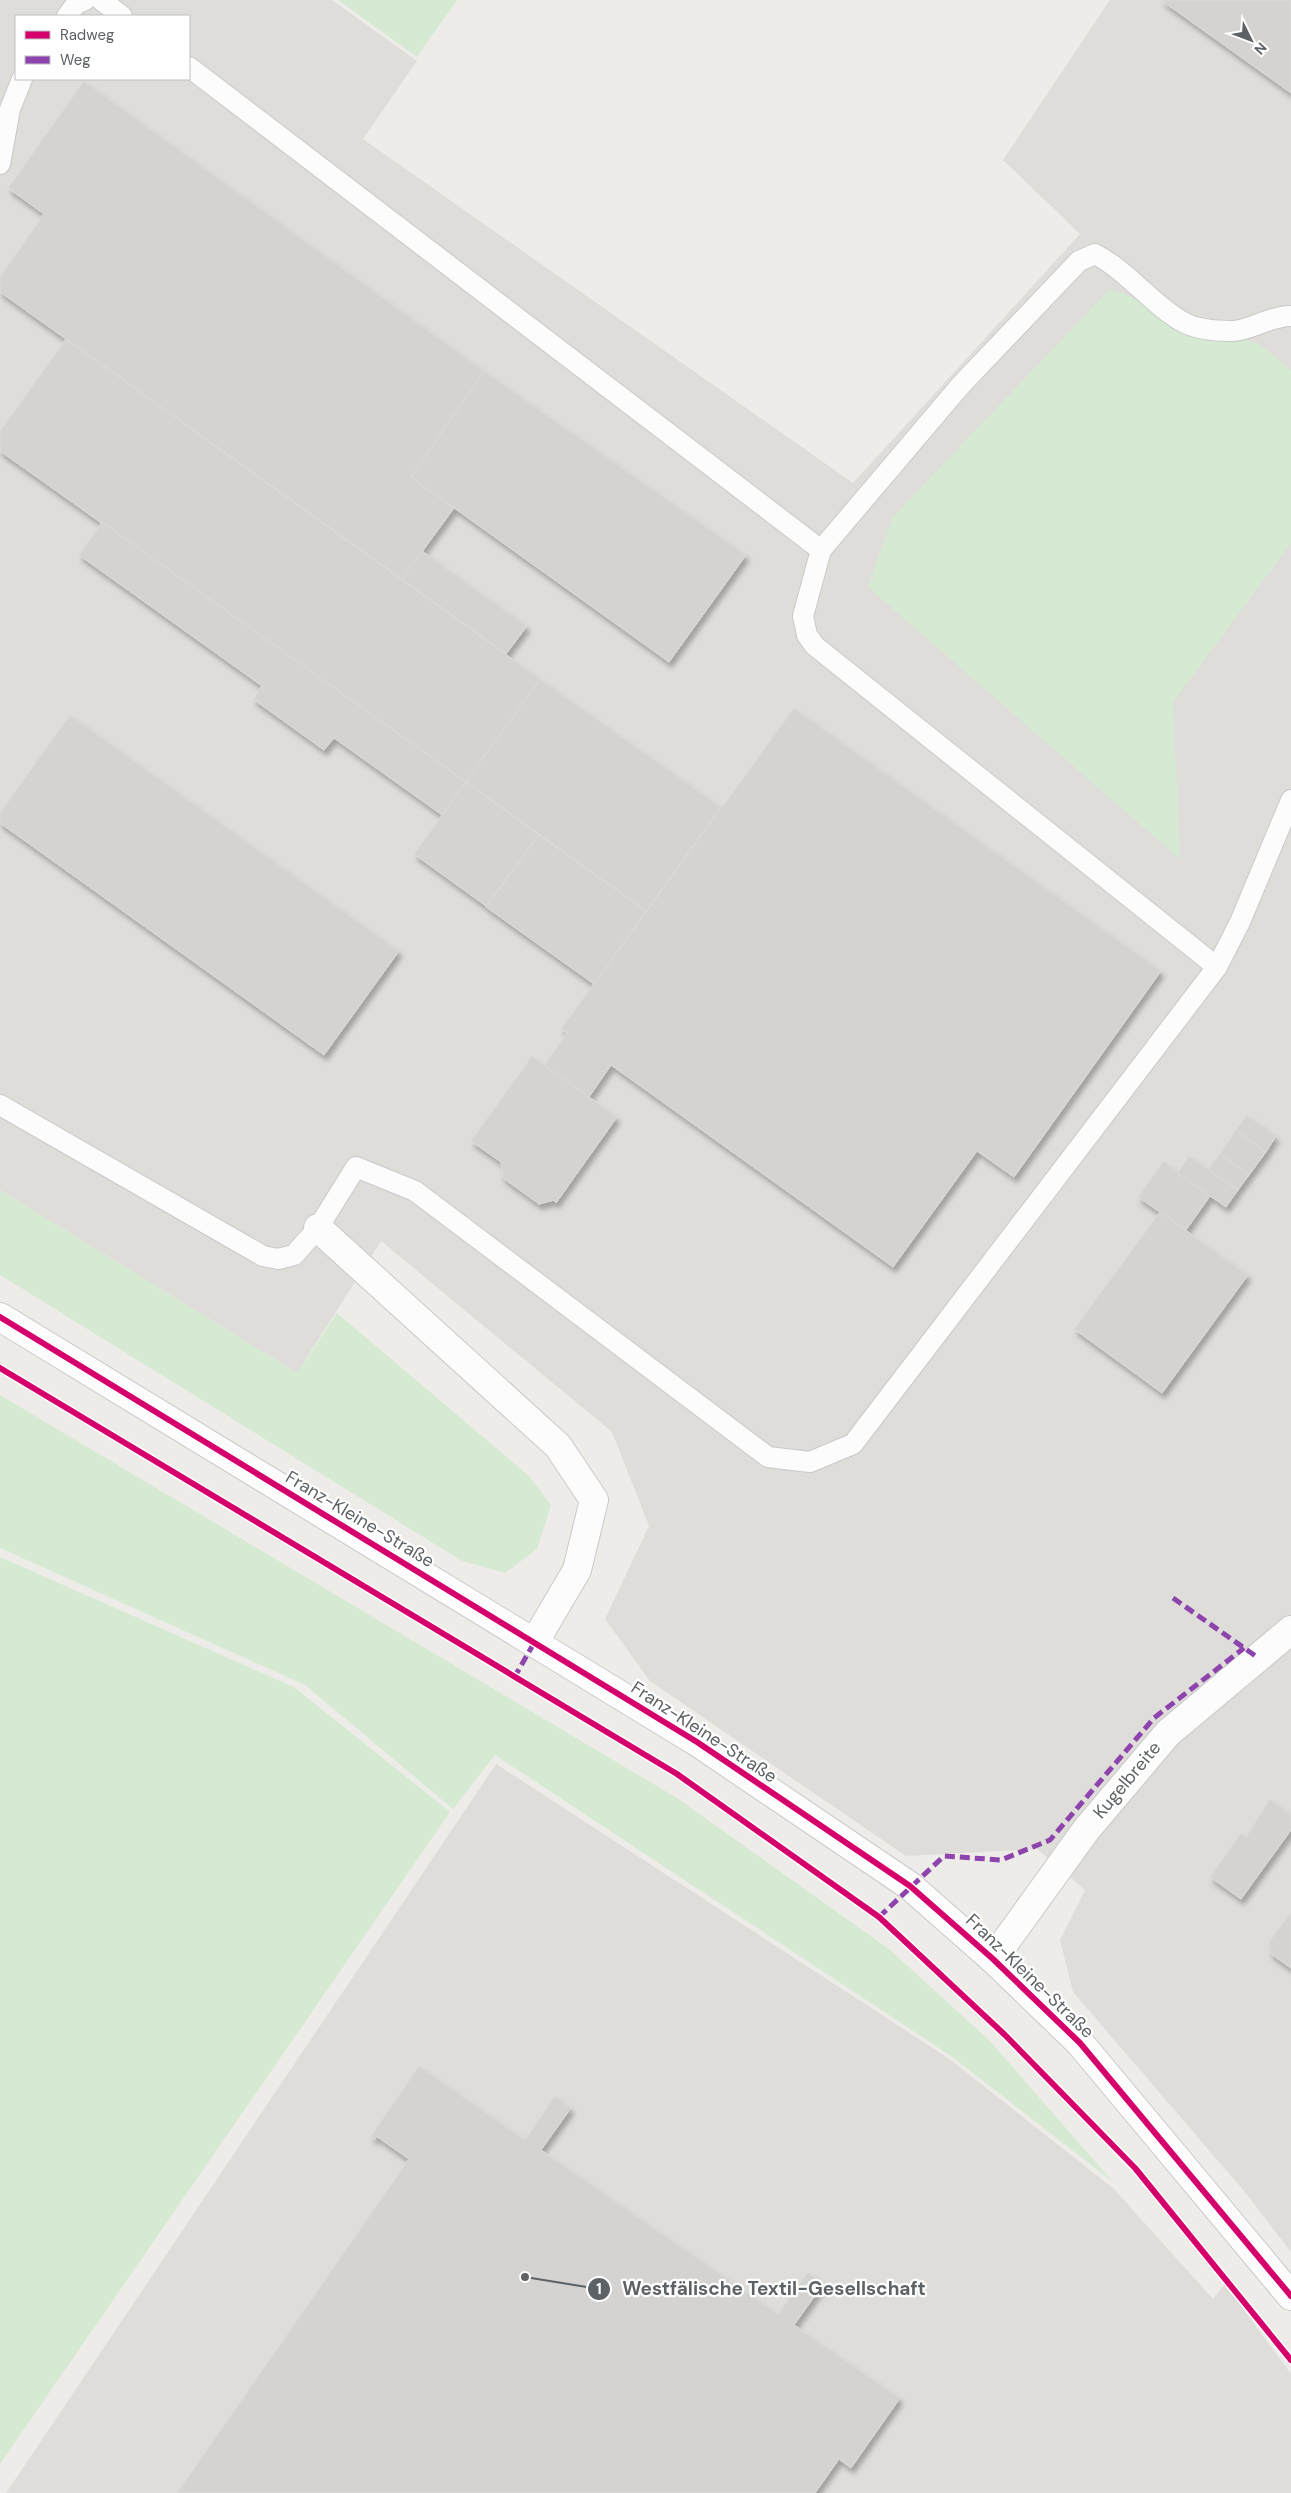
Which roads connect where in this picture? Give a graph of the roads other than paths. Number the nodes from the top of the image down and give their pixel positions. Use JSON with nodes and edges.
{"nodes":[{"id":1,"x":85,"y":0,"type":"edge"},
{"id":2,"x":101,"y":0,"type":"edge"},
{"id":3,"x":68,"y":15,"type":"edge"},
{"id":4,"x":121,"y":15,"type":"edge"},
{"id":5,"x":190,"y":68,"type":"edge"},
{"id":6,"x":22,"y":80,"type":"edge"},
{"id":7,"x":0,"y":164,"type":"edge"},
{"id":8,"x":1291,"y":316,"type":"edge"},
{"id":9,"x":821,"y":550,"type":"junction"},
{"id":10,"x":1291,"y":800,"type":"edge"},
{"id":11,"x":1217,"y":967,"type":"junction"},
{"id":12,"x":0,"y":1106,"type":"edge"},
{"id":13,"x":318,"y":1228,"type":"junction"},
{"id":14,"x":0,"y":1317,"type":"edge"},
{"id":15,"x":1291,"y":1630,"type":"edge"},
{"id":16,"x":534,"y":1643,"type":"junction"},
{"id":17,"x":993,"y":1959,"type":"junction"},
{"id":18,"x":1291,"y":2296,"type":"edge"}],
"edges":[{"from":1,"to":3,"type":"lane"},
{"from":2,"to":4,"type":"lane"},
{"from":5,"to":9,"type":"lane"},
{"from":6,"to":7,"type":"lane"},
{"from":8,"to":9,"type":"lane"},
{"from":9,"to":11,"type":"lane"},
{"from":10,"to":11,"type":"lane"},
{"from":11,"to":13,"type":"lane"},
{"from":12,"to":13,"type":"lane"},
{"from":13,"to":16,"type":"street"},
{"from":14,"to":16,"type":"street","name":"Franz-Kleine-Straße"},
{"from":15,"to":17,"type":"street","name":"Kugelbreite"},
{"from":16,"to":17,"type":"street","name":"Franz-Kleine-Straße"},
{"from":17,"to":18,"type":"street","name":"Franz-Kleine-Straße"}]}
